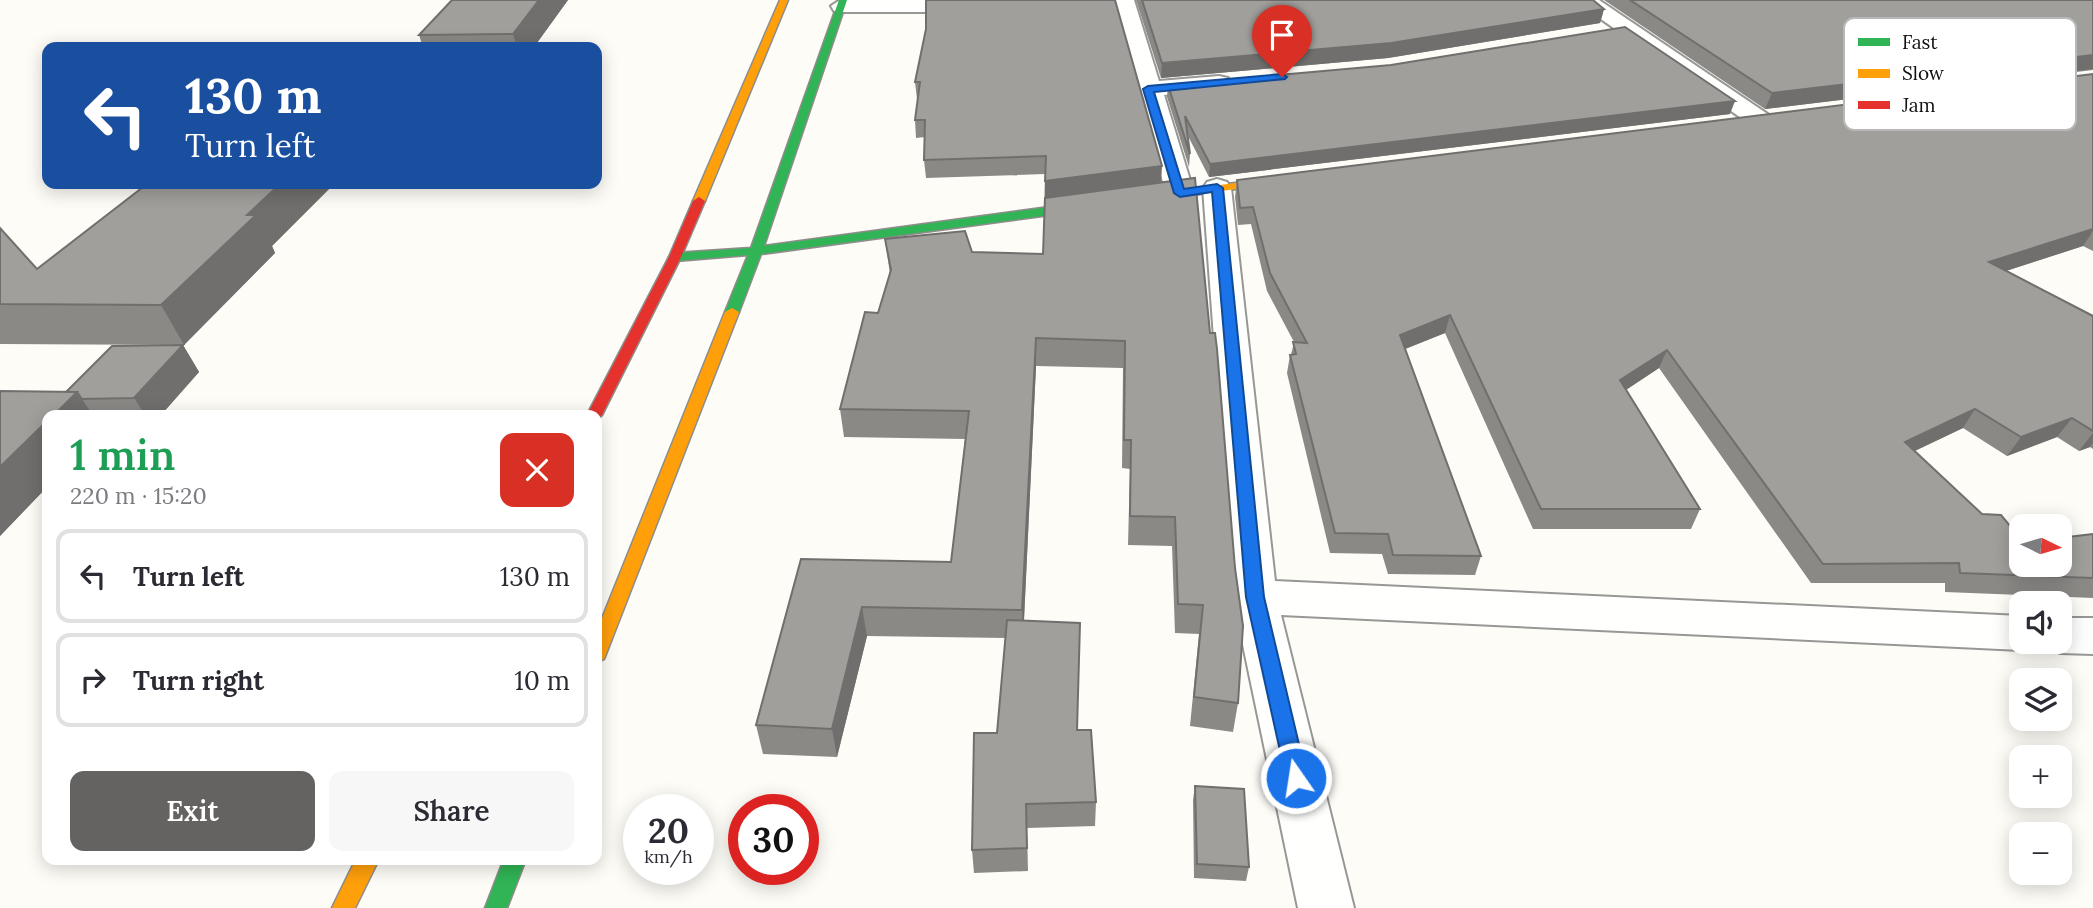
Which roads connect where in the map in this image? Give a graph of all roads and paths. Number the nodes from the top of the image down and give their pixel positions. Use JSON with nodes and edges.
{"nodes":[{"id":1,"x":784,"y":0,"type":"edge"},
{"id":2,"x":1585,"y":0,"type":"edge"},
{"id":3,"x":842,"y":3,"type":"edge"},
{"id":4,"x":1124,"y":3,"type":"edge"},
{"id":5,"x":1004,"y":6,"type":"edge"},
{"id":6,"x":1044,"y":6,"type":"edge"},
{"id":7,"x":1627,"y":29,"type":"junction"},
{"id":8,"x":1600,"y":33,"type":"edge"},
{"id":9,"x":1241,"y":81,"type":"edge"},
{"id":10,"x":1148,"y":89,"type":"junction"},
{"id":11,"x":1767,"y":120,"type":"joint"},
{"id":12,"x":1733,"y":124,"type":"edge"},
{"id":13,"x":1312,"y":176,"type":"edge"},
{"id":14,"x":1198,"y":190,"type":"junction"},
{"id":15,"x":756,"y":251,"type":"junction"},
{"id":16,"x":675,"y":257,"type":"junction"},
{"id":17,"x":597,"y":410,"type":"edge"},
{"id":18,"x":1255,"y":597,"type":"junction"},
{"id":19,"x":2009,"y":632,"type":"edge"},
{"id":20,"x":2072,"y":635,"type":"edge"},
{"id":21,"x":2093,"y":636,"type":"edge"},
{"id":22,"x":602,"y":641,"type":"edge"},
{"id":23,"x":365,"y":865,"type":"edge"},
{"id":24,"x":513,"y":865,"type":"edge"},
{"id":25,"x":343,"y":908,"type":"edge"},
{"id":26,"x":496,"y":908,"type":"edge"},
{"id":27,"x":1326,"y":908,"type":"edge"}],
"edges":[{"from":1,"to":16,"type":"street"},
{"from":2,"to":7,"type":"street"},
{"from":3,"to":5,"type":"street"},
{"from":3,"to":15,"type":"street"},
{"from":4,"to":6,"type":"street"},
{"from":4,"to":10,"type":"street"},
{"from":7,"to":8,"type":"street"},
{"from":7,"to":11,"type":"street"},
{"from":9,"to":10,"type":"street"},
{"from":10,"to":14,"type":"street"},
{"from":11,"to":12,"type":"street"},
{"from":13,"to":14,"type":"street"},
{"from":14,"to":15,"type":"street"},
{"from":14,"to":18,"type":"street"},
{"from":15,"to":16,"type":"street"},
{"from":15,"to":22,"type":"street"},
{"from":16,"to":17,"type":"street"},
{"from":18,"to":19,"type":"street"},
{"from":18,"to":27,"type":"street"},
{"from":20,"to":21,"type":"street"},
{"from":23,"to":25,"type":"street"},
{"from":24,"to":26,"type":"street"}]}
